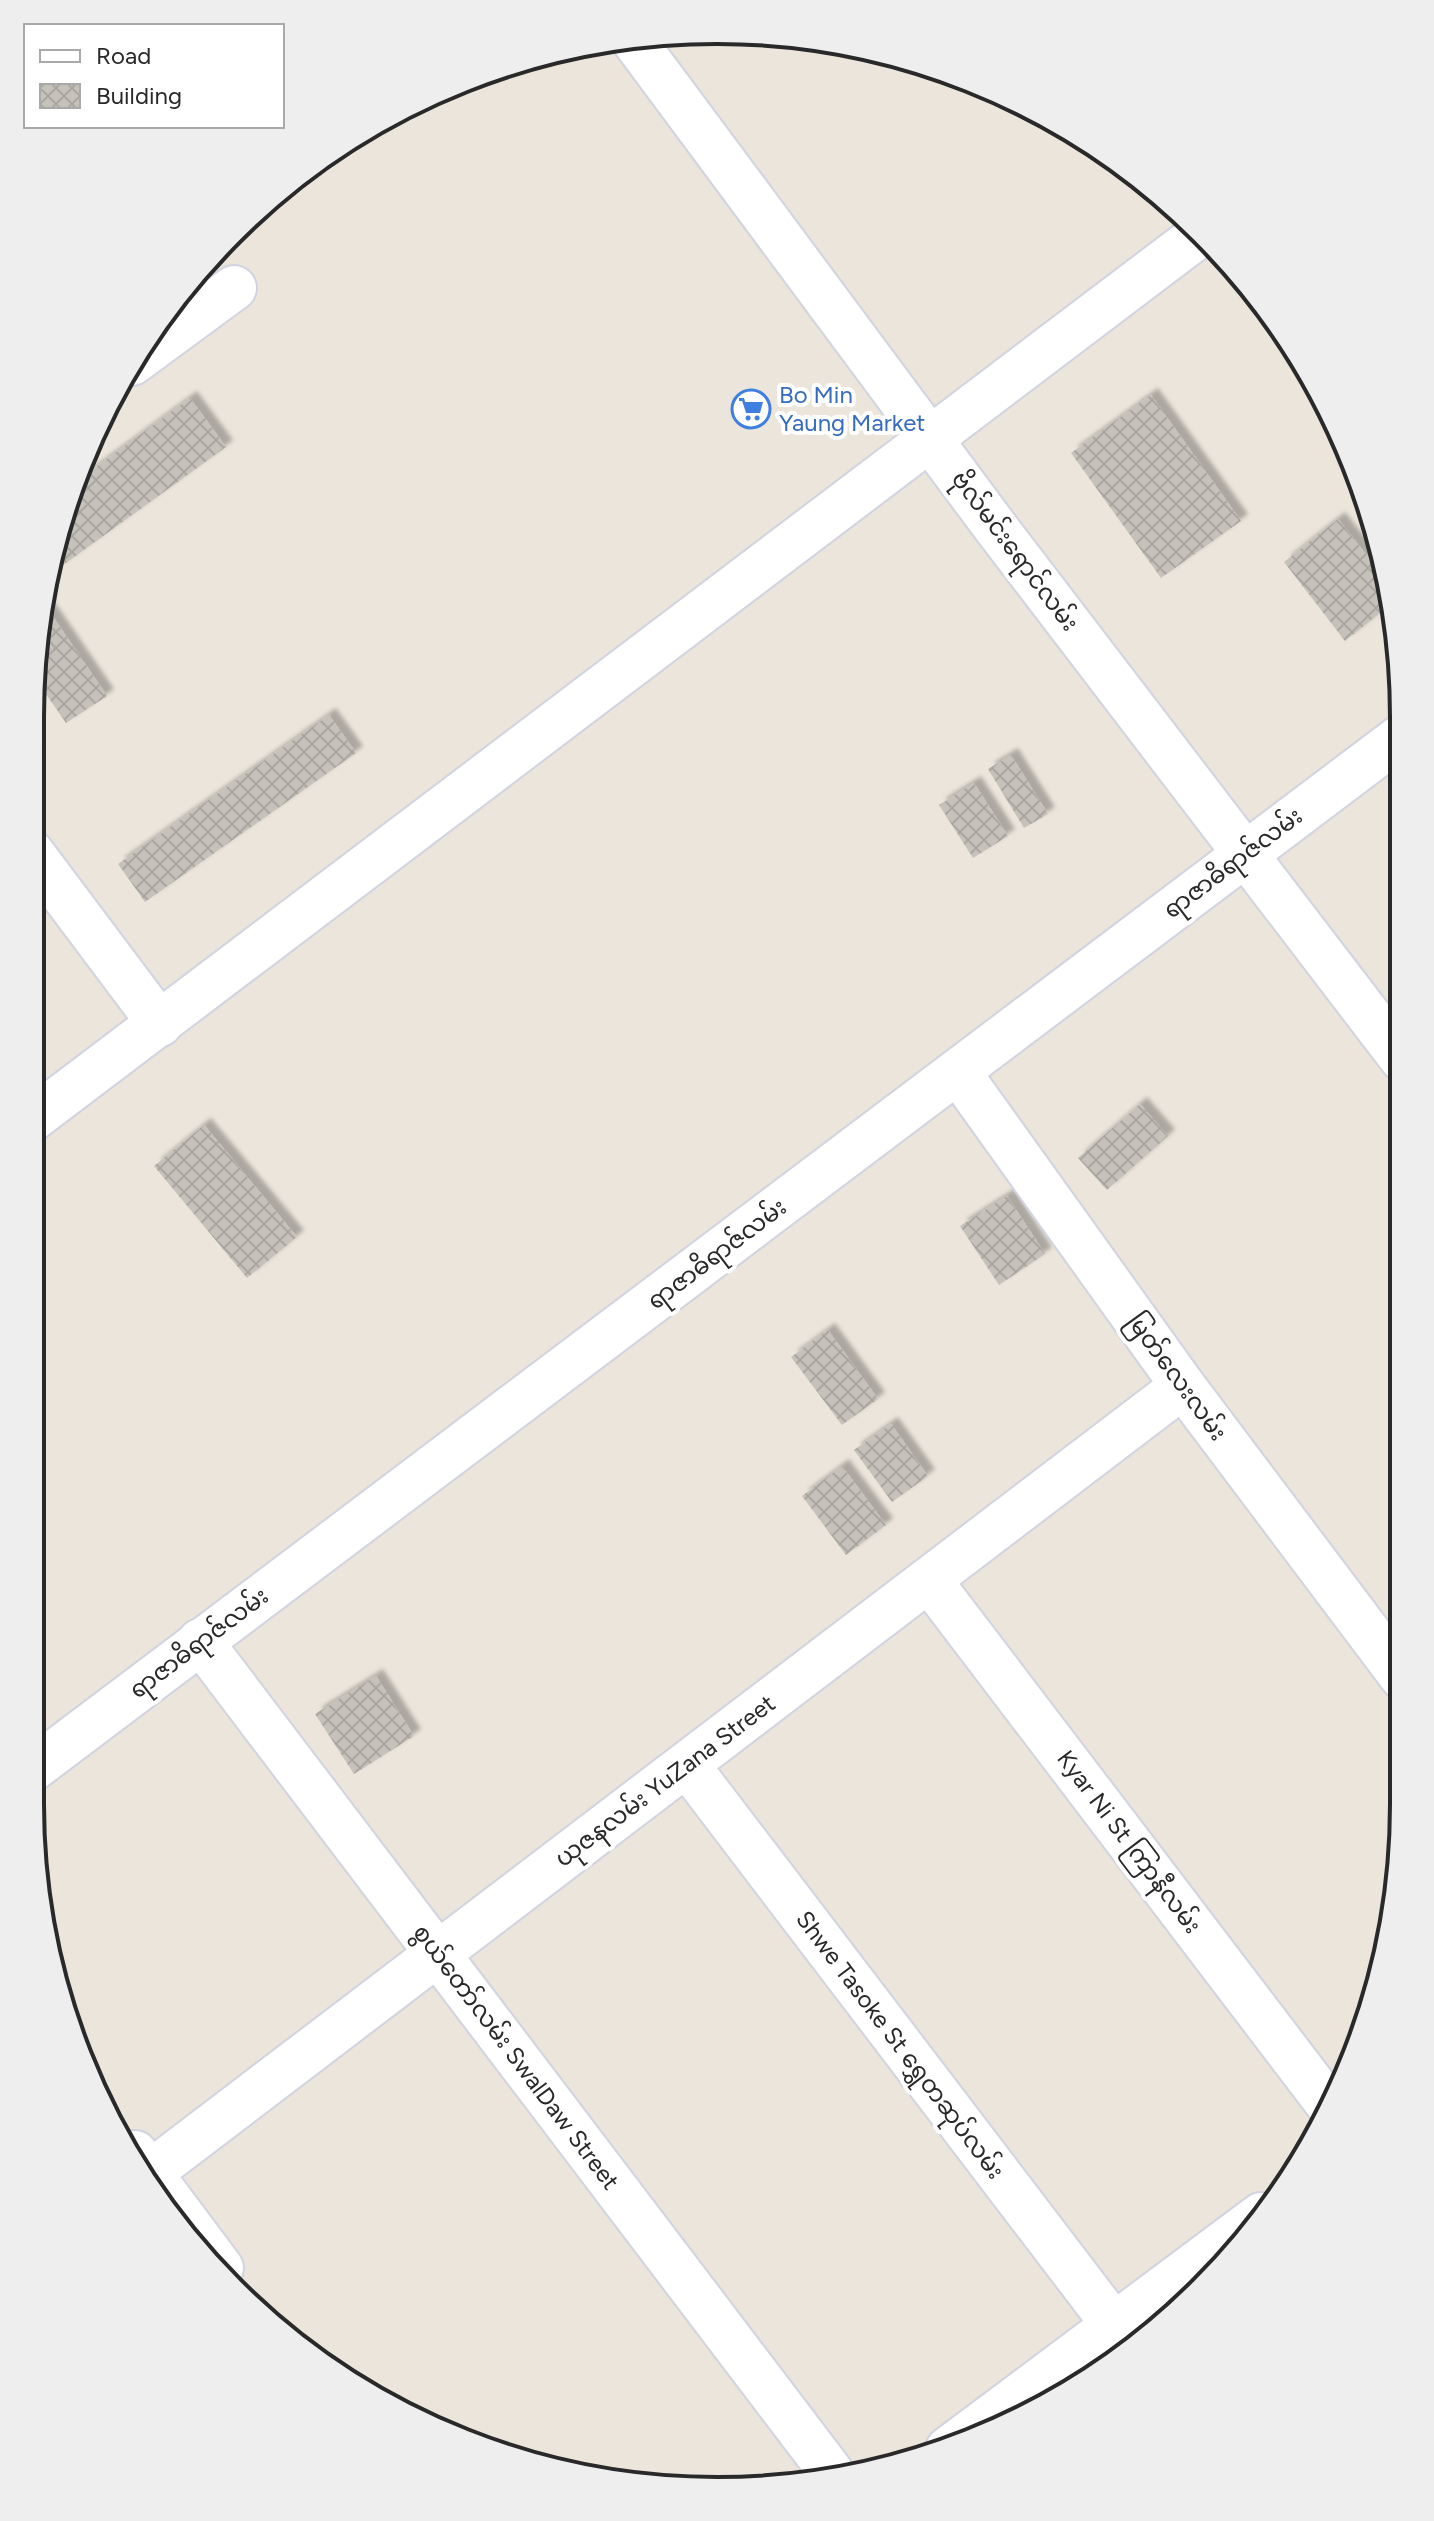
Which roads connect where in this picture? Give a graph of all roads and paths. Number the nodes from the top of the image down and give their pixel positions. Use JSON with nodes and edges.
{"nodes":[{"id":1,"x":640,"y":49,"type":"edge"},
{"id":2,"x":1192,"y":240,"type":"edge"},
{"id":3,"x":234,"y":288,"type":"dead end"},
{"id":4,"x":155,"y":346,"type":"edge"},
{"id":5,"x":932,"y":439,"type":"junction"},
{"id":6,"x":1390,"y":743,"type":"edge"},
{"id":7,"x":1230,"y":838,"type":"junction"},
{"id":8,"x":44,"y":869,"type":"edge"},
{"id":9,"x":160,"y":1024,"type":"junction"},
{"id":10,"x":1390,"y":1044,"type":"edge"},
{"id":11,"x":958,"y":1072,"type":"junction"},
{"id":12,"x":44,"y":1110,"type":"edge"},
{"id":13,"x":1183,"y":1386,"type":"junction"},
{"id":14,"x":929,"y":1580,"type":"junction"},
{"id":15,"x":200,"y":1641,"type":"junction"},
{"id":16,"x":1390,"y":1661,"type":"edge"},
{"id":17,"x":44,"y":1760,"type":"edge"},
{"id":18,"x":687,"y":1765,"type":"junction"},
{"id":19,"x":438,"y":1954,"type":"junction"},
{"id":20,"x":1323,"y":2097,"type":"edge"},
{"id":21,"x":148,"y":2164,"type":"edge"},
{"id":22,"x":1233,"y":2236,"type":"edge"},
{"id":23,"x":1114,"y":2325,"type":"junction"},
{"id":24,"x":985,"y":2422,"type":"edge"},
{"id":25,"x":827,"y":2467,"type":"edge"}],
"edges":[{"from":1,"to":5,"type":"street","name":"ဗိုလ်မင်းရောင်လမ်း"},
{"from":2,"to":5,"type":"street"},
{"from":3,"to":4,"type":"street"},
{"from":5,"to":7,"type":"street","name":"ဗိုလ်မင်းရောင်လမ်း"},
{"from":5,"to":9,"type":"street"},
{"from":6,"to":7,"type":"street","name":"ရာဇာဓိရာဇ်လမ်း"},
{"from":7,"to":10,"type":"street","name":"ဗိုလ်မင်းရောင်လမ်း"},
{"from":7,"to":11,"type":"street","name":"ရာဇာဓိရာဇ်လမ်း"},
{"from":8,"to":9,"type":"street"},
{"from":9,"to":12,"type":"street"},
{"from":11,"to":13,"type":"street","name":"မြတ်လေးလမ်း"},
{"from":11,"to":15,"type":"street","name":"ရာဇာဓိရာဇ်လမ်း"},
{"from":13,"to":14,"type":"street","name":"ယုဇနလမ်း YuZana Street"},
{"from":13,"to":16,"type":"street","name":"မြတ်လေးလမ်း"},
{"from":14,"to":18,"type":"street","name":"ယုဇနလမ်း YuZana Street"},
{"from":14,"to":20,"type":"street","name":"Kyar Ni St ကြာနီလမ်း"},
{"from":15,"to":17,"type":"street","name":"ရာဇာဓိရာဇ်လမ်း"},
{"from":15,"to":19,"type":"street","name":"စွယ်တော်လမ်း SwalDaw Street"},
{"from":18,"to":19,"type":"street","name":"ယုဇနလမ်း YuZana Street"},
{"from":18,"to":23,"type":"street","name":"Shwe Tasoke St ရွှေတဆုပ်လမ်း"},
{"from":19,"to":21,"type":"street","name":"ယုဇနလမ်း YuZana Street"},
{"from":19,"to":25,"type":"street","name":"စွယ်တော်လမ်း SwalDaw Street"},
{"from":22,"to":23,"type":"street"},
{"from":23,"to":24,"type":"street"}]}
